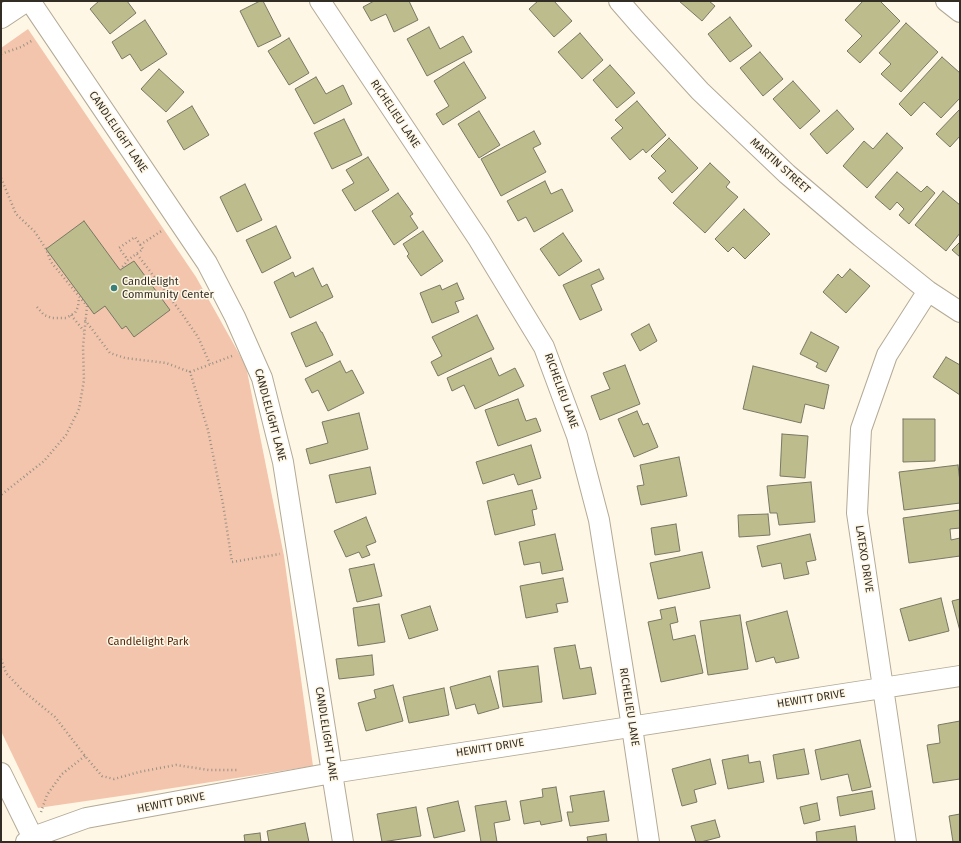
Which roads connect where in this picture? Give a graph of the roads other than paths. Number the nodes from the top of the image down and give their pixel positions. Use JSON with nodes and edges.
{"nodes":[{"id":1,"x":25,"y":1,"type":"edge"},
{"id":2,"x":30,"y":1,"type":"edge"},
{"id":3,"x":320,"y":1,"type":"edge"},
{"id":4,"x":619,"y":1,"type":"edge"},
{"id":5,"x":946,"y":1,"type":"edge"},
{"id":6,"x":960,"y":12,"type":"edge"},
{"id":7,"x":1,"y":17,"type":"edge"},
{"id":8,"x":928,"y":291,"type":"junction"},
{"id":9,"x":960,"y":312,"type":"edge"},
{"id":10,"x":960,"y":676,"type":"edge"},
{"id":11,"x":884,"y":687,"type":"junction"},
{"id":12,"x":632,"y":727,"type":"junction"},
{"id":13,"x":1,"y":773,"type":"edge"},
{"id":14,"x":332,"y":773,"type":"junction"},
{"id":15,"x":31,"y":840,"type":"edge"},
{"id":16,"x":343,"y":842,"type":"edge"},
{"id":17,"x":648,"y":842,"type":"edge"},
{"id":18,"x":906,"y":842,"type":"edge"}],
"edges":[{"from":1,"to":7,"type":"street"},
{"from":2,"to":14,"type":"street","name":"CANDLELIGHT LANE"},
{"from":3,"to":12,"type":"street","name":"RICHELIEU LANE"},
{"from":4,"to":8,"type":"street","name":"MARTIN STREET"},
{"from":5,"to":6,"type":"street"},
{"from":8,"to":9,"type":"street","name":"MARTIN STREET"},
{"from":8,"to":11,"type":"street","name":"LATEXO DRIVE"},
{"from":10,"to":11,"type":"street","name":"HEWITT DRIVE"},
{"from":11,"to":12,"type":"street","name":"HEWITT DRIVE"},
{"from":11,"to":18,"type":"street","name":"LATEXO DRIVE"},
{"from":12,"to":14,"type":"street","name":"HEWITT DRIVE"},
{"from":12,"to":17,"type":"street","name":"RICHELIEU LANE"},
{"from":13,"to":15,"type":"street"},
{"from":14,"to":15,"type":"street","name":"HEWITT DRIVE"},
{"from":14,"to":16,"type":"street","name":"CANDLELIGHT LANE"}]}
